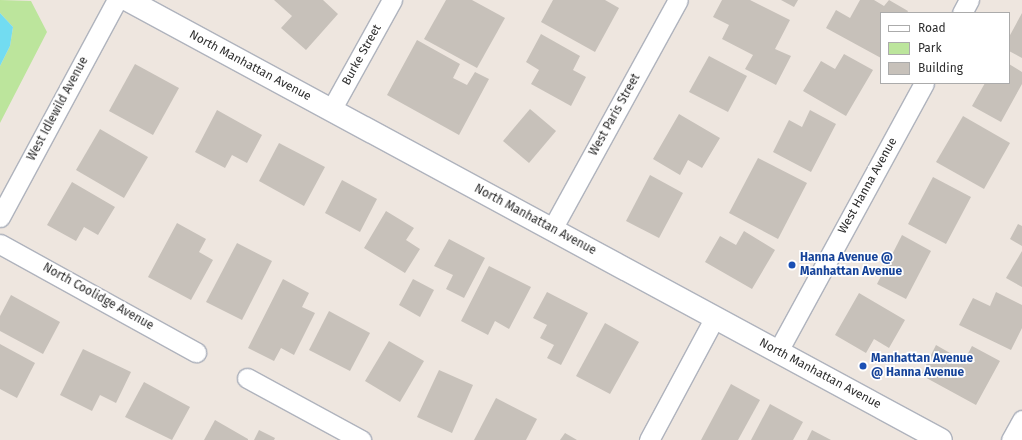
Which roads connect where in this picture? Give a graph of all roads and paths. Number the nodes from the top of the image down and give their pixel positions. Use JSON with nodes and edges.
{"nodes":[{"id":1,"x":117,"y":0,"type":"edge"},
{"id":2,"x":128,"y":0,"type":"edge"},
{"id":3,"x":392,"y":0,"type":"edge"},
{"id":4,"x":678,"y":0,"type":"edge"},
{"id":5,"x":969,"y":0,"type":"edge"},
{"id":6,"x":963,"y":12,"type":"edge"},
{"id":7,"x":923,"y":84,"type":"edge"},
{"id":8,"x":331,"y":110,"type":"junction"},
{"id":9,"x":0,"y":217,"type":"edge"},
{"id":10,"x":552,"y":229,"type":"junction"},
{"id":11,"x":0,"y":244,"type":"edge"},
{"id":12,"x":715,"y":317,"type":"junction"},
{"id":13,"x":778,"y":351,"type":"junction"},
{"id":14,"x":196,"y":352,"type":"dead end"},
{"id":15,"x":248,"y":378,"type":"dead end"},
{"id":16,"x":1022,"y":420,"type":"edge"},
{"id":17,"x":362,"y":440,"type":"edge"},
{"id":18,"x":649,"y":440,"type":"edge"},
{"id":19,"x":941,"y":440,"type":"edge"},
{"id":20,"x":1011,"y":440,"type":"edge"}],
"edges":[{"from":1,"to":9,"type":"street","name":"West Idlewild Avenue"},
{"from":2,"to":8,"type":"street","name":"North Manhattan Avenue"},
{"from":3,"to":8,"type":"street","name":"Burke Street"},
{"from":4,"to":10,"type":"street","name":"West Paris Street"},
{"from":5,"to":6,"type":"street"},
{"from":7,"to":13,"type":"street","name":"West Hanna Avenue"},
{"from":8,"to":10,"type":"street","name":"North Manhattan Avenue"},
{"from":10,"to":12,"type":"street","name":"North Manhattan Avenue"},
{"from":11,"to":14,"type":"street","name":"North Coolidge Avenue"},
{"from":12,"to":13,"type":"street","name":"North Manhattan Avenue"},
{"from":12,"to":18,"type":"street"},
{"from":13,"to":19,"type":"street","name":"North Manhattan Avenue"},
{"from":15,"to":17,"type":"street"},
{"from":16,"to":20,"type":"street"}]}
